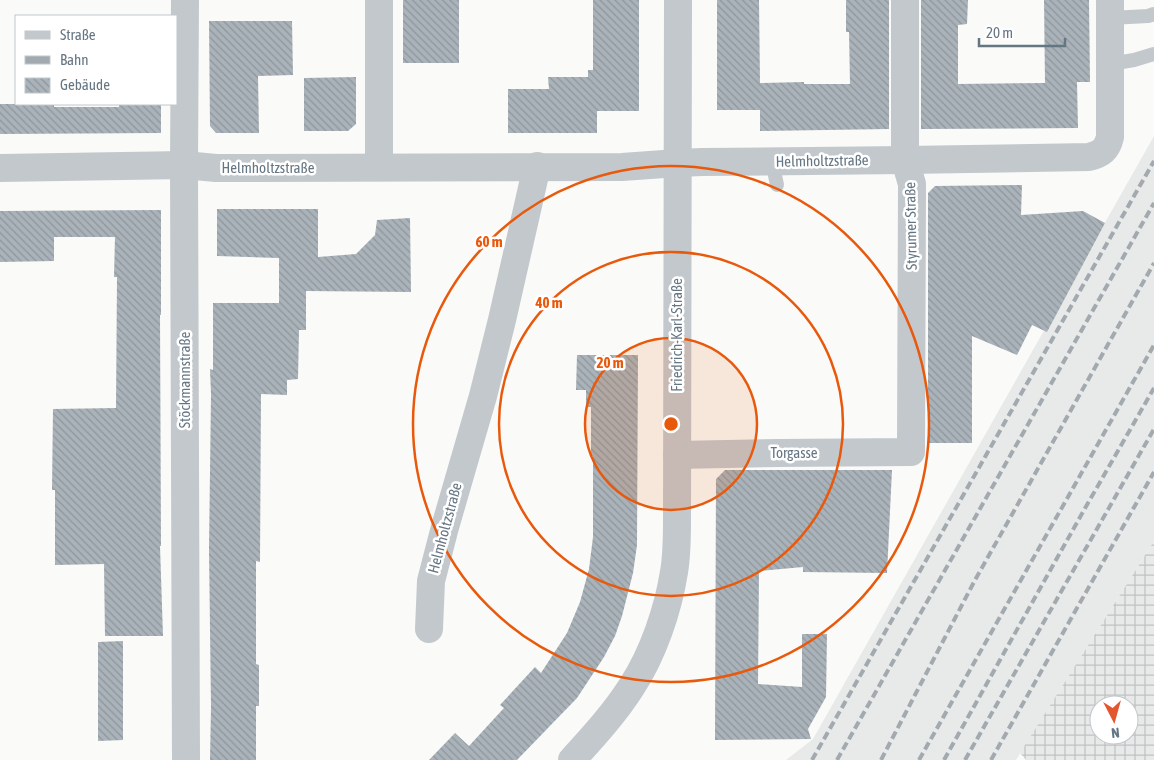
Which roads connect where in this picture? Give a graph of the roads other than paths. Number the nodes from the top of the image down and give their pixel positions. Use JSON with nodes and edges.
{"nodes":[{"id":1,"x":185,"y":0,"type":"edge"},
{"id":2,"x":380,"y":0,"type":"edge"},
{"id":3,"x":678,"y":0,"type":"edge"},
{"id":4,"x":905,"y":0,"type":"edge"},
{"id":5,"x":1110,"y":9,"type":"edge"},
{"id":6,"x":1154,"y":14,"type":"edge"},
{"id":7,"x":1154,"y":54,"type":"edge"},
{"id":8,"x":1110,"y":64,"type":"junction"},
{"id":9,"x":906,"y":160,"type":"junction"},
{"id":10,"x":678,"y":162,"type":"junction"},
{"id":11,"x":184,"y":165,"type":"junction"},
{"id":12,"x":537,"y":166,"type":"junction"},
{"id":13,"x":0,"y":168,"type":"edge"},
{"id":14,"x":379,"y":168,"type":"junction"},
{"id":15,"x":911,"y":452,"type":"joint"},
{"id":16,"x":677,"y":455,"type":"junction"},
{"id":17,"x":428,"y":629,"type":"dead end"},
{"id":18,"x":186,"y":760,"type":"edge"},
{"id":19,"x":572,"y":760,"type":"edge"}],
"edges":[{"from":1,"to":11,"type":"street","name":"Stöckmannstraße"},
{"from":2,"to":14,"type":"street"},
{"from":3,"to":10,"type":"street","name":"Friedrich-Karl-Straße"},
{"from":4,"to":9,"type":"street","name":"Styrumer Straße"},
{"from":5,"to":6,"type":"lane"},
{"from":5,"to":8,"type":"street"},
{"from":7,"to":8,"type":"lane"},
{"from":8,"to":9,"type":"street","name":"Helmholtzstraße"},
{"from":9,"to":10,"type":"street","name":"Helmholtzstraße"},
{"from":9,"to":15,"type":"street","name":"Styrumer Straße"},
{"from":10,"to":12,"type":"street","name":"Helmholtzstraße"},
{"from":10,"to":16,"type":"street","name":"Friedrich-Karl-Straße"},
{"from":11,"to":13,"type":"street","name":"Helmholtzstraße"},
{"from":11,"to":14,"type":"street","name":"Helmholtzstraße"},
{"from":11,"to":18,"type":"street","name":"Stöckmannstraße"},
{"from":12,"to":14,"type":"street","name":"Helmholtzstraße"},
{"from":12,"to":17,"type":"street","name":"Helmholtzstraße"},
{"from":15,"to":16,"type":"street","name":"Torgasse"},
{"from":16,"to":19,"type":"street","name":"Friedrich-Karl-Straße"}]}
